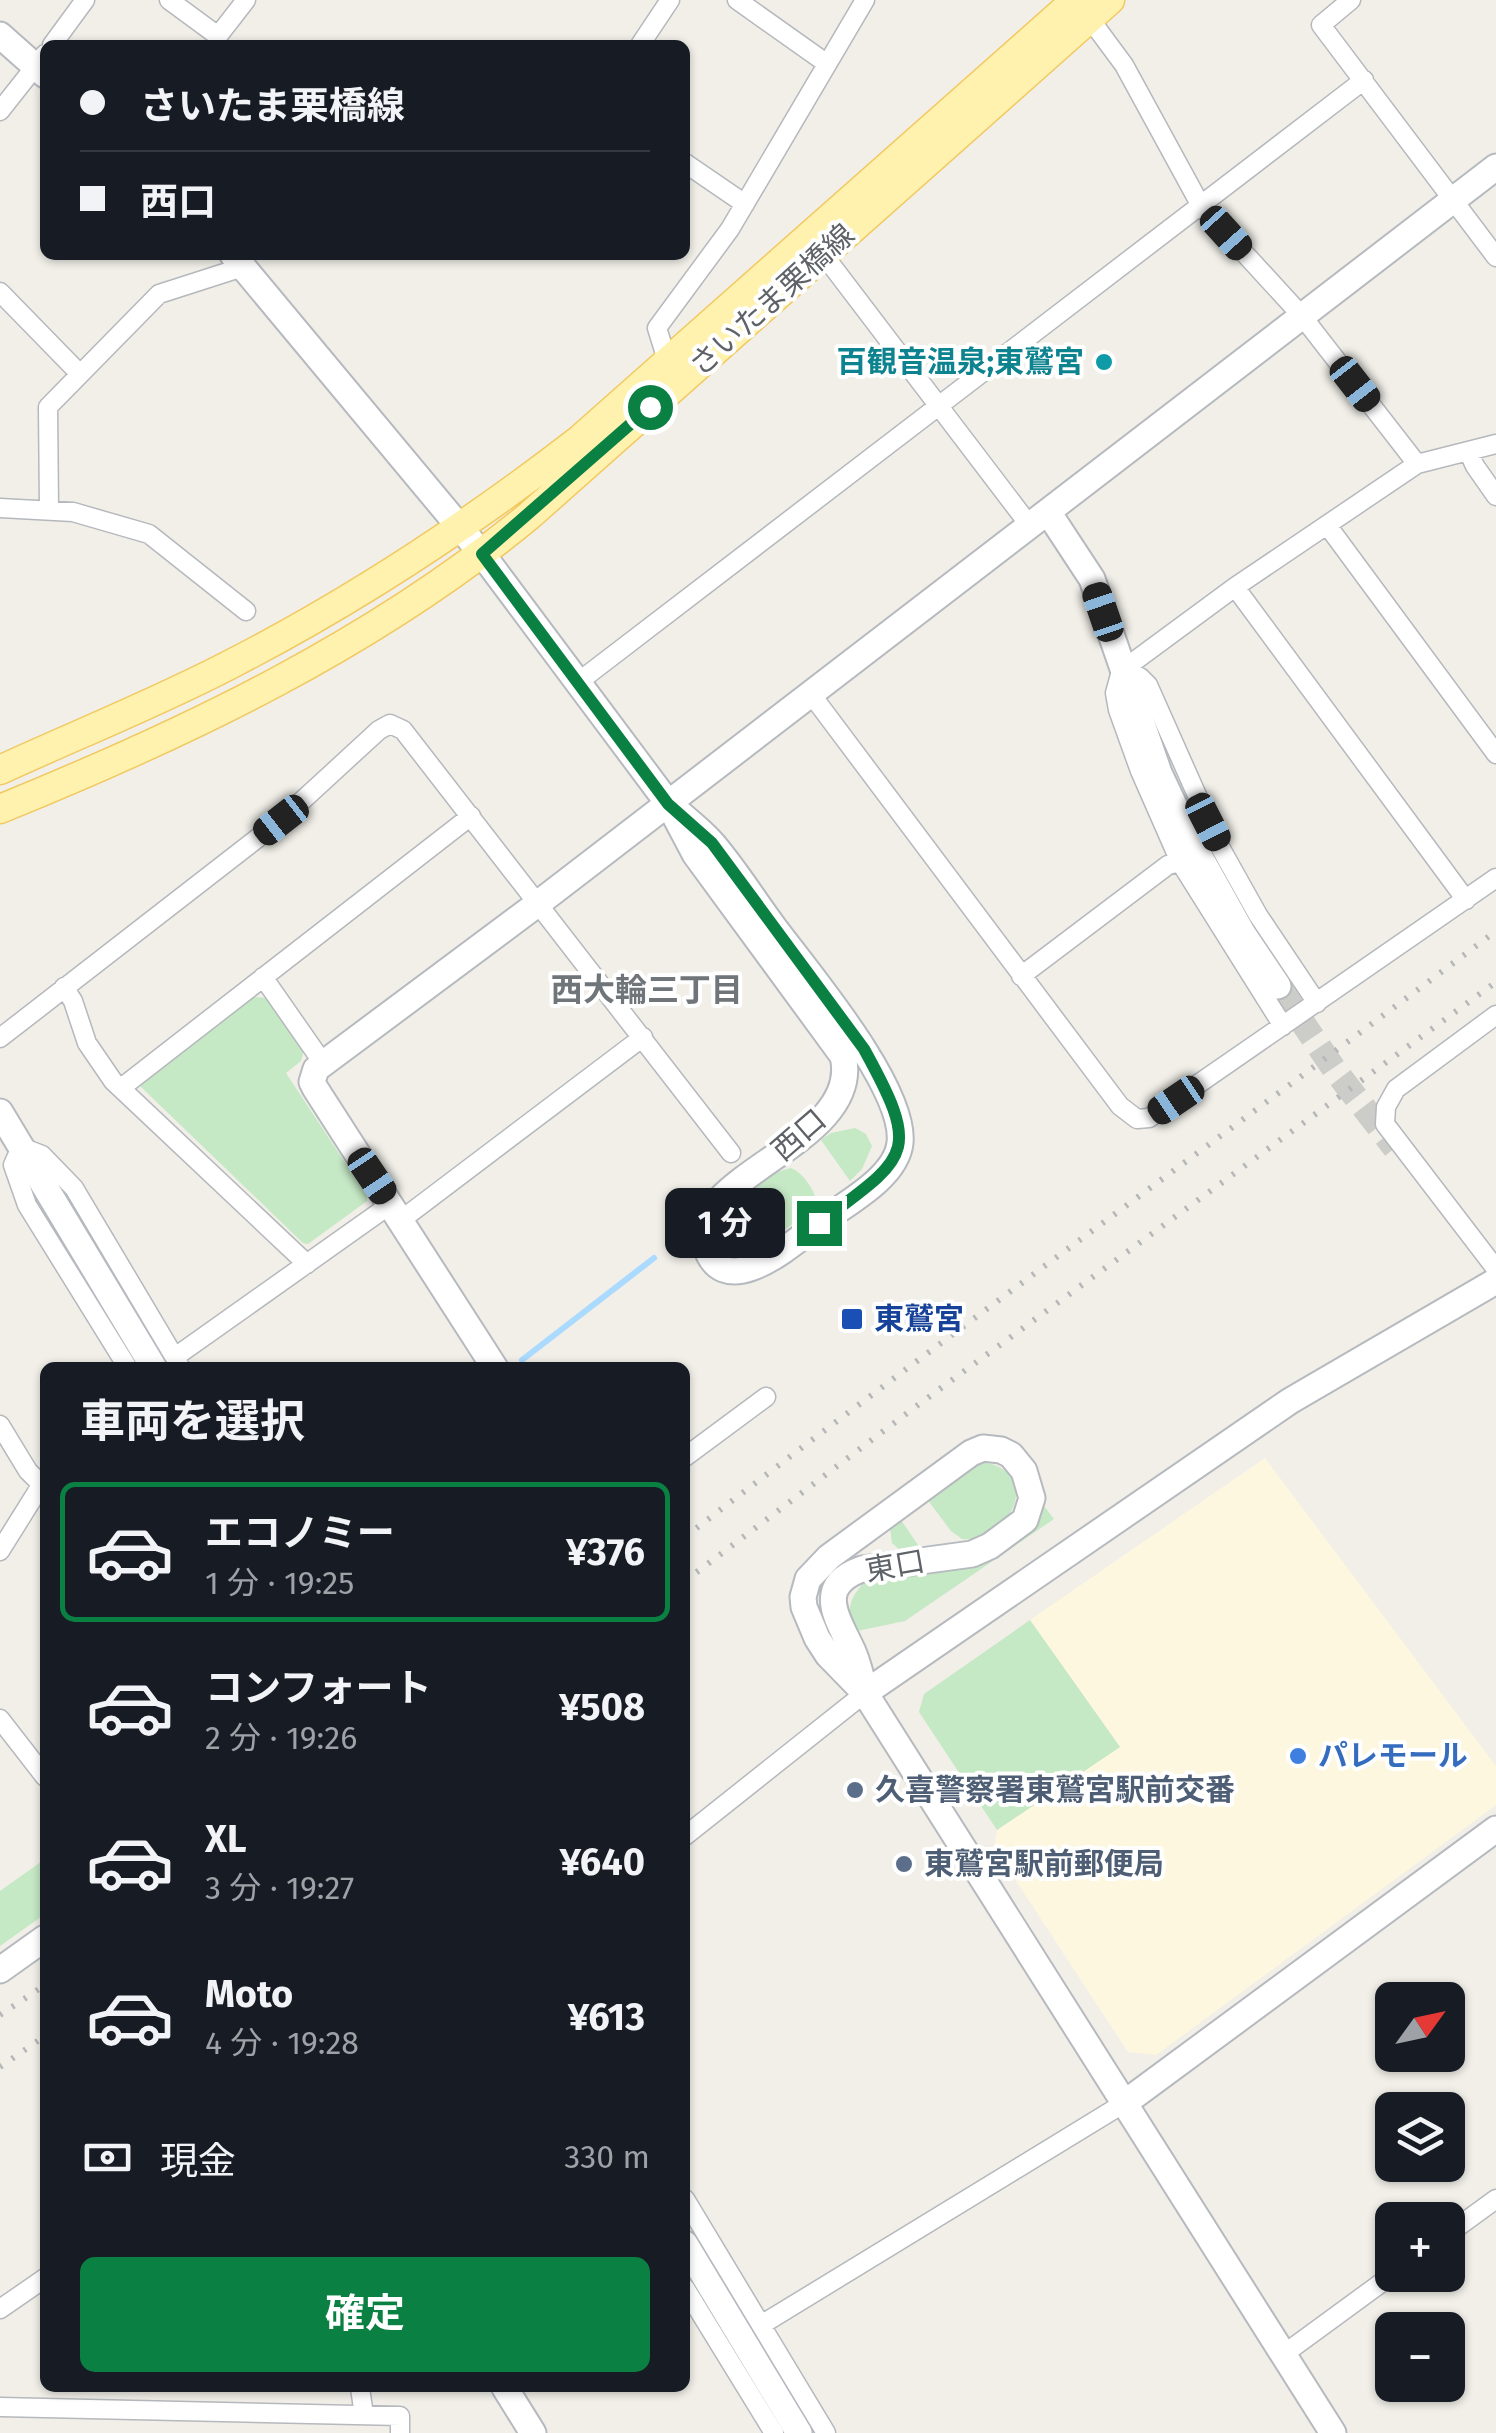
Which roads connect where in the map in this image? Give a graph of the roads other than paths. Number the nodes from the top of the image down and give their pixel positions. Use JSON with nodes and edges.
{"nodes":[{"id":1,"x":85,"y":0,"type":"edge"},
{"id":2,"x":170,"y":0,"type":"edge"},
{"id":3,"x":246,"y":0,"type":"edge"},
{"id":4,"x":670,"y":0,"type":"edge"},
{"id":5,"x":737,"y":0,"type":"edge"},
{"id":6,"x":865,"y":0,"type":"edge"},
{"id":7,"x":1352,"y":0,"type":"edge"},
{"id":8,"x":1085,"y":4,"type":"edge"},
{"id":9,"x":0,"y":35,"type":"edge"},
{"id":10,"x":56,"y":40,"type":"edge"},
{"id":11,"x":643,"y":40,"type":"edge"},
{"id":12,"x":826,"y":63,"type":"junction"},
{"id":13,"x":40,"y":64,"type":"edge"},
{"id":14,"x":40,"y":67,"type":"edge"},
{"id":15,"x":1364,"y":80,"type":"junction"},
{"id":16,"x":0,"y":111,"type":"edge"},
{"id":17,"x":690,"y":166,"type":"edge"},
{"id":18,"x":1496,"y":167,"type":"edge"},
{"id":19,"x":1453,"y":200,"type":"junction"},
{"id":20,"x":745,"y":204,"type":"junction"},
{"id":21,"x":1202,"y":206,"type":"junction"},
{"id":22,"x":823,"y":254,"type":"junction"},
{"id":23,"x":1496,"y":258,"type":"edge"},
{"id":24,"x":238,"y":261,"type":"edge"},
{"id":25,"x":0,"y":292,"type":"edge"},
{"id":26,"x":1302,"y":316,"type":"junction"},
{"id":27,"x":667,"y":360,"type":"junction"},
{"id":28,"x":80,"y":374,"type":"junction"},
{"id":29,"x":940,"y":405,"type":"junction"},
{"id":30,"x":1496,"y":444,"type":"edge"},
{"id":31,"x":1468,"y":451,"type":"junction"},
{"id":32,"x":1417,"y":464,"type":"junction"},
{"id":33,"x":1496,"y":496,"type":"edge"},
{"id":34,"x":0,"y":508,"type":"edge"},
{"id":35,"x":49,"y":509,"type":"junction"},
{"id":36,"x":1039,"y":519,"type":"junction"},
{"id":37,"x":1327,"y":525,"type":"junction"},
{"id":38,"x":462,"y":528,"type":"junction"},
{"id":39,"x":482,"y":554,"type":"junction"},
{"id":40,"x":1234,"y":586,"type":"junction"},
{"id":41,"x":246,"y":611,"type":"dead end"},
{"id":42,"x":1121,"y":670,"type":"junction"},
{"id":43,"x":576,"y":683,"type":"junction"},
{"id":44,"x":811,"y":694,"type":"junction"},
{"id":45,"x":1496,"y":754,"type":"edge"},
{"id":46,"x":0,"y":770,"type":"edge"},
{"id":47,"x":668,"y":804,"type":"junction"},
{"id":48,"x":0,"y":808,"type":"edge"},
{"id":49,"x":471,"y":816,"type":"junction"},
{"id":50,"x":1180,"y":862,"type":"junction"},
{"id":51,"x":1496,"y":878,"type":"edge"},
{"id":52,"x":1466,"y":900,"type":"junction"},
{"id":53,"x":540,"y":902,"type":"junction"},
{"id":54,"x":1021,"y":976,"type":"junction"},
{"id":55,"x":264,"y":977,"type":"junction"},
{"id":56,"x":1278,"y":986,"type":"tunnel mouth"},
{"id":57,"x":64,"y":987,"type":"junction"},
{"id":58,"x":1317,"y":1003,"type":"junction"},
{"id":59,"x":1496,"y":1015,"type":"edge"},
{"id":60,"x":1283,"y":1026,"type":"junction"},
{"id":61,"x":643,"y":1037,"type":"junction"},
{"id":62,"x":0,"y":1038,"type":"edge"},
{"id":63,"x":323,"y":1063,"type":"junction"},
{"id":64,"x":121,"y":1088,"type":"junction"},
{"id":65,"x":0,"y":1112,"type":"edge"},
{"id":66,"x":21,"y":1147,"type":"junction"},
{"id":67,"x":731,"y":1153,"type":"dead end"},
{"id":68,"x":396,"y":1212,"type":"junction"},
{"id":69,"x":307,"y":1264,"type":"junction"},
{"id":70,"x":1496,"y":1269,"type":"edge"},
{"id":71,"x":1496,"y":1281,"type":"edge"},
{"id":72,"x":124,"y":1362,"type":"edge"},
{"id":73,"x":169,"y":1362,"type":"edge"},
{"id":74,"x":173,"y":1362,"type":"edge"},
{"id":75,"x":491,"y":1362,"type":"edge"},
{"id":76,"x":766,"y":1397,"type":"dead end"},
{"id":77,"x":0,"y":1425,"type":"edge"},
{"id":78,"x":690,"y":1453,"type":"edge"},
{"id":79,"x":40,"y":1479,"type":"edge"},
{"id":80,"x":40,"y":1486,"type":"edge"},
{"id":81,"x":0,"y":1552,"type":"edge"},
{"id":82,"x":865,"y":1693,"type":"junction"},
{"id":83,"x":0,"y":1718,"type":"edge"},
{"id":84,"x":38,"y":1752,"type":"edge"},
{"id":85,"x":1496,"y":1830,"type":"edge"},
{"id":86,"x":690,"y":1833,"type":"edge"},
{"id":87,"x":40,"y":1942,"type":"edge"},
{"id":88,"x":0,"y":1970,"type":"edge"},
{"id":89,"x":1126,"y":2102,"type":"junction"},
{"id":90,"x":1496,"y":2199,"type":"edge"},
{"id":91,"x":690,"y":2207,"type":"edge"},
{"id":92,"x":1465,"y":2222,"type":"edge"},
{"id":93,"x":690,"y":2252,"type":"edge"},
{"id":94,"x":40,"y":2281,"type":"edge"},
{"id":95,"x":1375,"y":2287,"type":"edge"},
{"id":96,"x":690,"y":2296,"type":"edge"},
{"id":97,"x":0,"y":2309,"type":"edge"},
{"id":98,"x":761,"y":2325,"type":"junction"},
{"id":99,"x":1284,"y":2354,"type":"junction"},
{"id":100,"x":361,"y":2392,"type":"edge"},
{"id":101,"x":507,"y":2392,"type":"edge"},
{"id":102,"x":0,"y":2408,"type":"edge"},
{"id":103,"x":364,"y":2416,"type":"junction"},
{"id":104,"x":400,"y":2433,"type":"edge"},
{"id":105,"x":533,"y":2433,"type":"edge"},
{"id":106,"x":774,"y":2433,"type":"edge"},
{"id":107,"x":800,"y":2433,"type":"edge"},
{"id":108,"x":826,"y":2433,"type":"edge"},
{"id":109,"x":1333,"y":2433,"type":"edge"}],
"edges":[{"from":1,"to":10,"type":"street"},
{"from":2,"to":3,"type":"street"},
{"from":4,"to":11,"type":"street"},
{"from":5,"to":12,"type":"street"},
{"from":6,"to":12,"type":"street"},
{"from":7,"to":15,"type":"street"},
{"from":8,"to":21,"type":"street"},
{"from":8,"to":22,"type":"main road","name":"さいたま栗橋線"},
{"from":8,"to":27,"type":"main road","name":"さいたま栗橋線"},
{"from":9,"to":13,"type":"street"},
{"from":12,"to":20,"type":"street"},
{"from":14,"to":16,"type":"street"},
{"from":15,"to":19,"type":"street"},
{"from":15,"to":21,"type":"street"},
{"from":17,"to":20,"type":"street"},
{"from":18,"to":19,"type":"street"},
{"from":19,"to":23,"type":"street"},
{"from":19,"to":26,"type":"street"},
{"from":20,"to":27,"type":"street"},
{"from":21,"to":26,"type":"street"},
{"from":21,"to":29,"type":"street"},
{"from":22,"to":29,"type":"street"},
{"from":22,"to":39,"type":"main road","name":"さいたま栗橋線"},
{"from":24,"to":28,"type":"street"},
{"from":24,"to":38,"type":"street"},
{"from":25,"to":28,"type":"street"},
{"from":26,"to":32,"type":"street"},
{"from":26,"to":36,"type":"street"},
{"from":27,"to":38,"type":"main road","name":"さいたま栗橋線"},
{"from":28,"to":35,"type":"street"},
{"from":29,"to":36,"type":"street"},
{"from":29,"to":43,"type":"street"},
{"from":30,"to":31,"type":"street"},
{"from":31,"to":32,"type":"street"},
{"from":31,"to":33,"type":"street"},
{"from":32,"to":37,"type":"street"},
{"from":34,"to":35,"type":"street"},
{"from":35,"to":41,"type":"street"},
{"from":36,"to":42,"type":"street"},
{"from":36,"to":44,"type":"street"},
{"from":37,"to":40,"type":"street"},
{"from":37,"to":45,"type":"street"},
{"from":38,"to":39,"type":"street"},
{"from":38,"to":46,"type":"main road","name":"さいたま栗橋線"},
{"from":39,"to":43,"type":"street"},
{"from":39,"to":48,"type":"main road","name":"さいたま栗橋線"},
{"from":40,"to":42,"type":"street"},
{"from":40,"to":52,"type":"street"},
{"from":42,"to":50,"type":"street"},
{"from":42,"to":56,"type":"street"},
{"from":42,"to":58,"type":"street"},
{"from":43,"to":47,"type":"street"},
{"from":44,"to":47,"type":"street"},
{"from":44,"to":54,"type":"street"},
{"from":47,"to":47,"type":"street","name":"西口"},
{"from":47,"to":53,"type":"street"},
{"from":49,"to":53,"type":"street"},
{"from":49,"to":55,"type":"street"},
{"from":49,"to":57,"type":"street"},
{"from":50,"to":54,"type":"street"},
{"from":50,"to":60,"type":"street"},
{"from":51,"to":52,"type":"street"},
{"from":52,"to":58,"type":"street"},
{"from":53,"to":61,"type":"street"},
{"from":53,"to":63,"type":"street"},
{"from":54,"to":60,"type":"street"},
{"from":55,"to":63,"type":"street"},
{"from":55,"to":64,"type":"street"},
{"from":57,"to":62,"type":"street"},
{"from":57,"to":64,"type":"street"},
{"from":58,"to":60,"type":"street"},
{"from":59,"to":70,"type":"street"},
{"from":61,"to":67,"type":"street"},
{"from":61,"to":68,"type":"street"},
{"from":63,"to":68,"type":"street"},
{"from":64,"to":69,"type":"street"},
{"from":65,"to":66,"type":"street"},
{"from":66,"to":72,"type":"street"},
{"from":66,"to":73,"type":"street"},
{"from":68,"to":69,"type":"street"},
{"from":68,"to":75,"type":"street"},
{"from":69,"to":74,"type":"street"},
{"from":71,"to":82,"type":"street"},
{"from":76,"to":78,"type":"street"},
{"from":77,"to":79,"type":"street"},
{"from":80,"to":81,"type":"street"},
{"from":82,"to":82,"type":"street","name":"東口"},
{"from":82,"to":86,"type":"street"},
{"from":82,"to":89,"type":"street"},
{"from":83,"to":84,"type":"street"},
{"from":85,"to":89,"type":"street"},
{"from":87,"to":88,"type":"street"},
{"from":89,"to":98,"type":"street"},
{"from":89,"to":99,"type":"street"},
{"from":90,"to":92,"type":"street"},
{"from":91,"to":98,"type":"street"},
{"from":93,"to":107,"type":"street"},
{"from":94,"to":97,"type":"street"},
{"from":95,"to":99,"type":"street"},
{"from":96,"to":106,"type":"street"},
{"from":98,"to":108,"type":"street"},
{"from":99,"to":109,"type":"street"},
{"from":100,"to":103,"type":"street"},
{"from":101,"to":105,"type":"street"},
{"from":102,"to":103,"type":"street"},
{"from":103,"to":104,"type":"street"}]}
